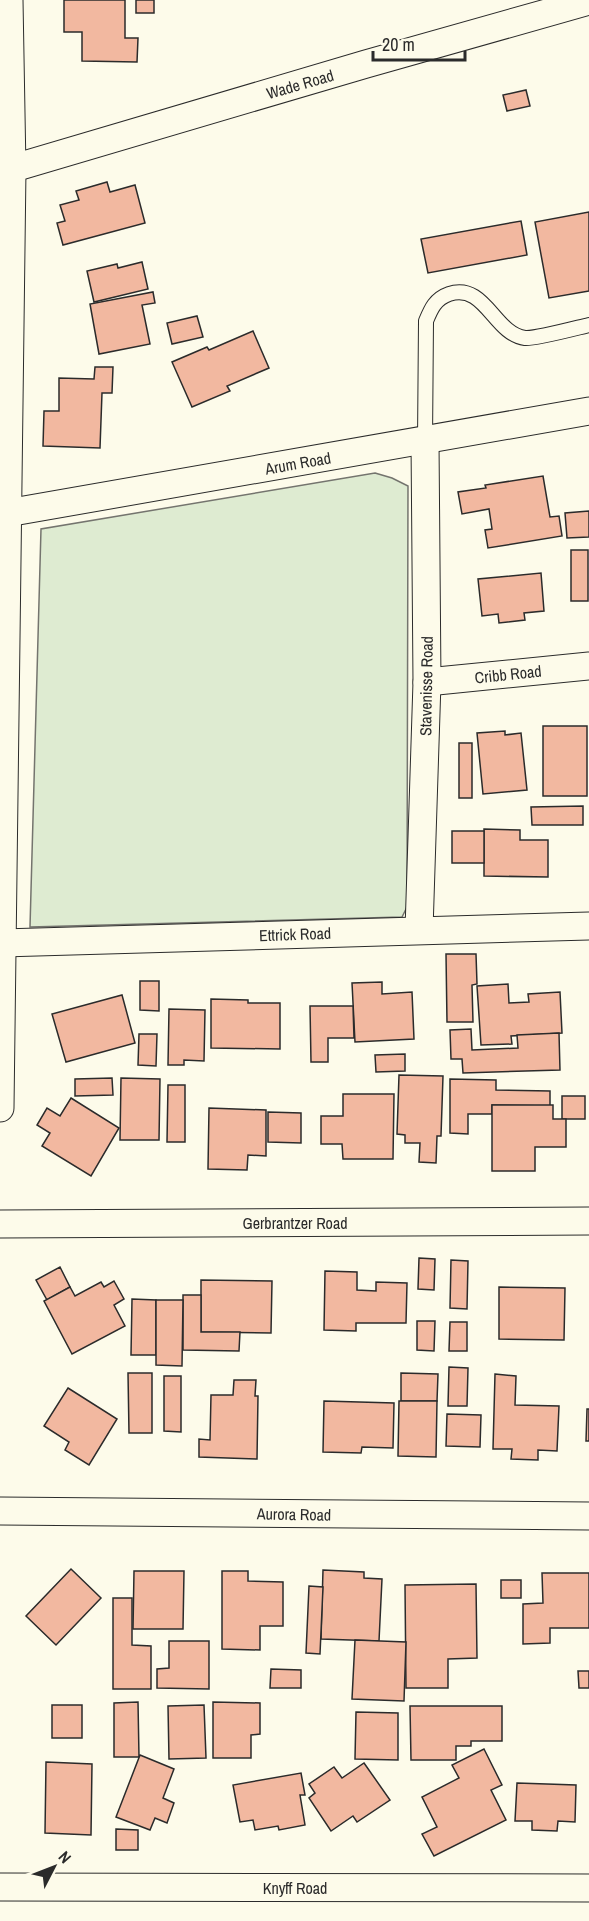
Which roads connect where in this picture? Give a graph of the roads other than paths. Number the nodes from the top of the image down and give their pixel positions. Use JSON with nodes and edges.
{"nodes":[{"id":1,"x":9,"y":0,"type":"edge"},
{"id":2,"x":589,"y":2,"type":"edge"},
{"id":3,"x":6,"y":171,"type":"edge"},
{"id":4,"x":589,"y":325,"type":"edge"},
{"id":5,"x":589,"y":411,"type":"edge"},
{"id":6,"x":425,"y":441,"type":"junction"},
{"id":7,"x":7,"y":513,"type":"junction"},
{"id":8,"x":589,"y":666,"type":"edge"},
{"id":9,"x":3,"y":672,"type":"edge"},
{"id":10,"x":427,"y":681,"type":"junction"},
{"id":11,"x":589,"y":926,"type":"edge"},
{"id":12,"x":419,"y":930,"type":"junction"},
{"id":13,"x":2,"y":943,"type":"junction"},
{"id":14,"x":0,"y":1108,"type":"edge"},
{"id":15,"x":589,"y":1221,"type":"edge"},
{"id":16,"x":0,"y":1224,"type":"edge"},
{"id":17,"x":0,"y":1511,"type":"edge"},
{"id":18,"x":589,"y":1516,"type":"edge"},
{"id":19,"x":0,"y":1887,"type":"edge"},
{"id":20,"x":589,"y":1888,"type":"edge"}],
"edges":[{"from":1,"to":3,"type":"street"},
{"from":2,"to":3,"type":"street","name":"Wade Road"},
{"from":3,"to":7,"type":"street"},
{"from":4,"to":6,"type":"lane"},
{"from":5,"to":6,"type":"street","name":"Arum Road"},
{"from":6,"to":7,"type":"street","name":"Arum Road"},
{"from":6,"to":10,"type":"street","name":"Stavenisse Road"},
{"from":7,"to":9,"type":"street"},
{"from":8,"to":10,"type":"street","name":"Cribb Road"},
{"from":9,"to":13,"type":"street"},
{"from":10,"to":12,"type":"street","name":"Stavenisse Road"},
{"from":11,"to":12,"type":"street","name":"Ettrick Road"},
{"from":12,"to":13,"type":"street","name":"Ettrick Road"},
{"from":13,"to":14,"type":"street"},
{"from":15,"to":16,"type":"street","name":"Gerbrantzer Road"},
{"from":17,"to":18,"type":"street","name":"Aurora Road"},
{"from":19,"to":20,"type":"street","name":"Knyff Road"}]}
